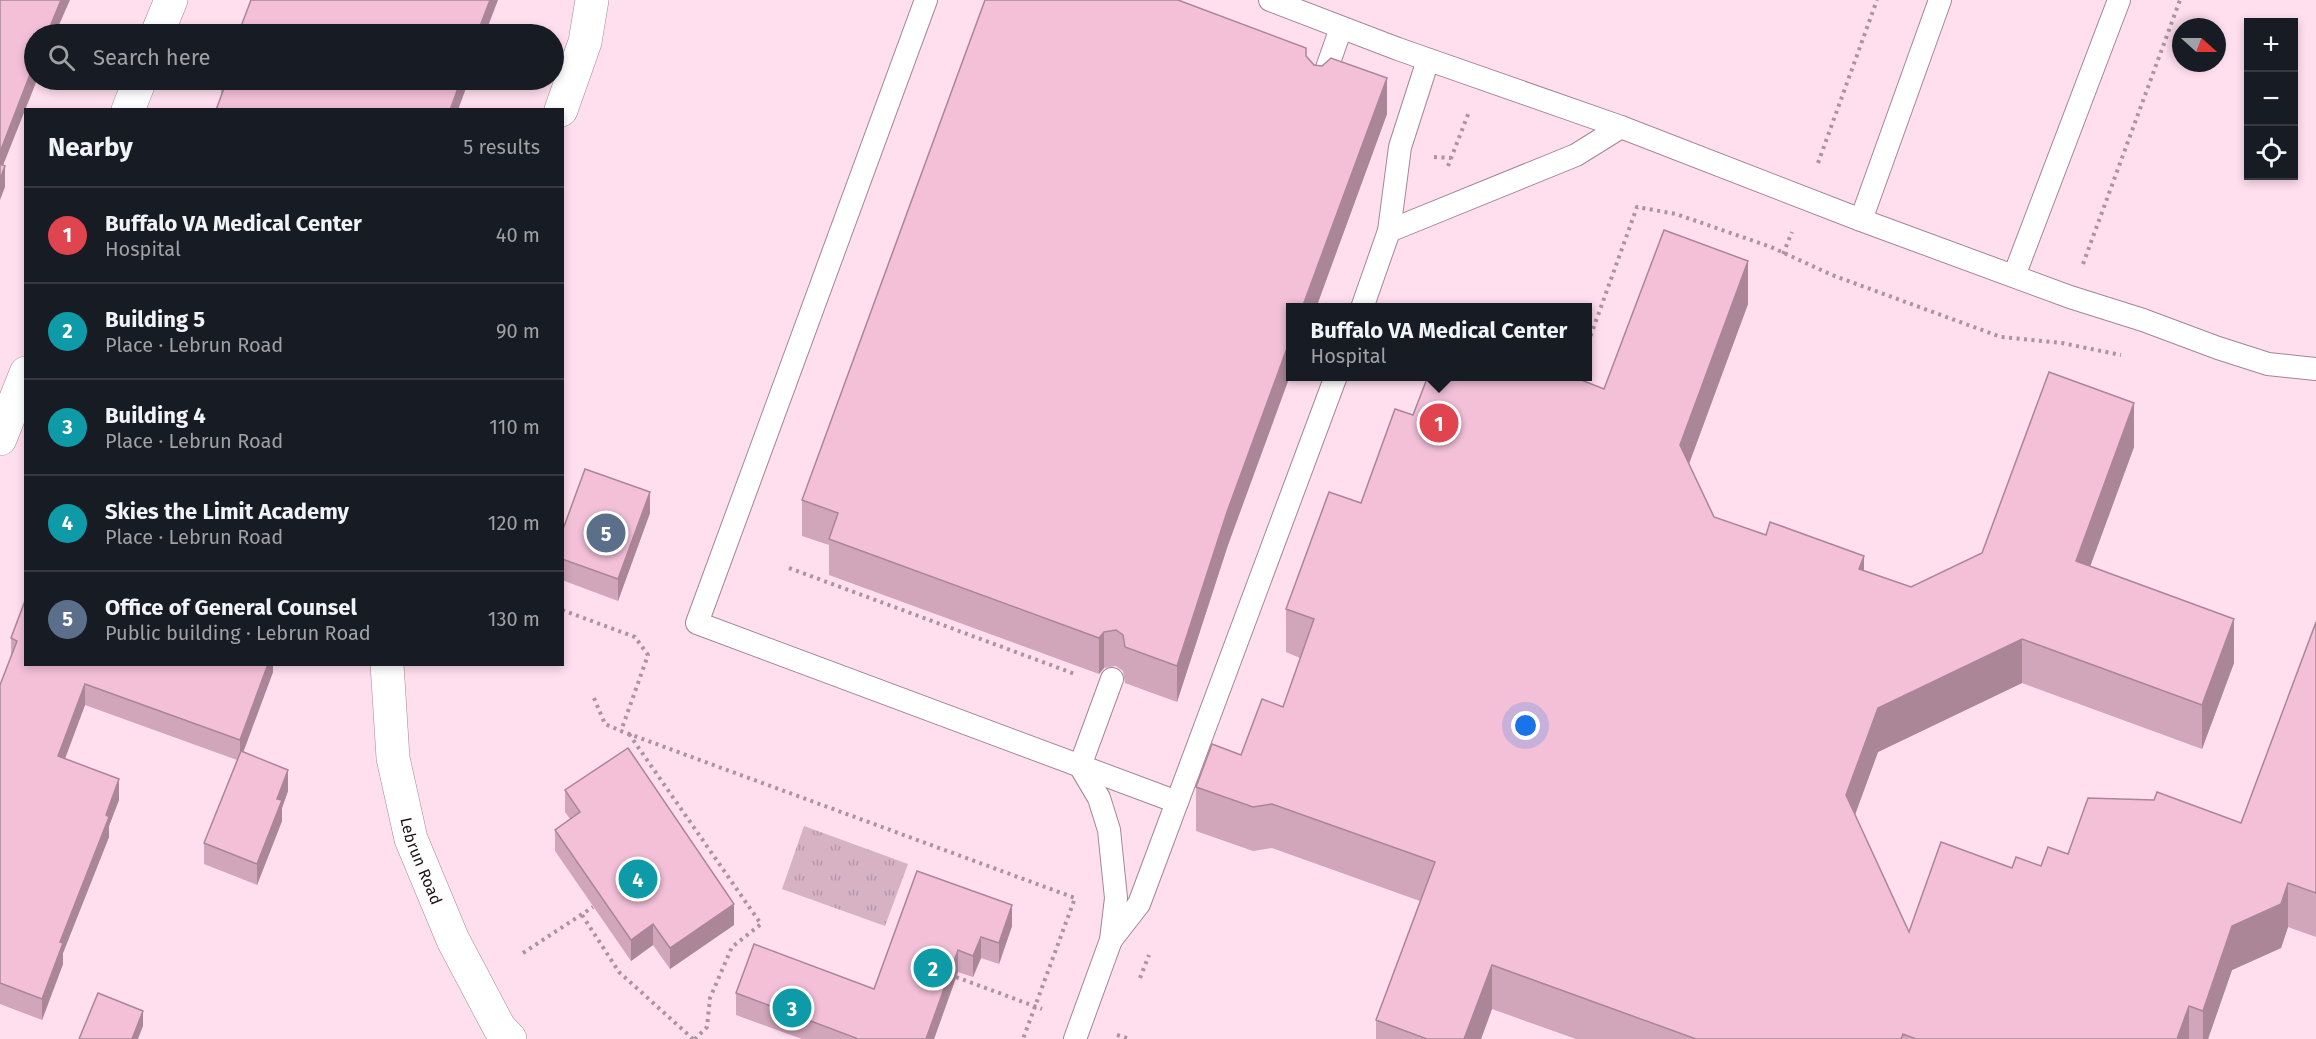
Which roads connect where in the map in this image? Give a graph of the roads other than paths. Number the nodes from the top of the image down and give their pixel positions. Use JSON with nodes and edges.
{"nodes":[{"id":1,"x":171,"y":0,"type":"edge"},
{"id":2,"x":592,"y":0,"type":"edge"},
{"id":3,"x":926,"y":0,"type":"edge"},
{"id":4,"x":1270,"y":0,"type":"edge"},
{"id":5,"x":1940,"y":0,"type":"edge"},
{"id":6,"x":2119,"y":0,"type":"edge"},
{"id":7,"x":161,"y":24,"type":"edge"},
{"id":8,"x":1341,"y":28,"type":"junction"},
{"id":9,"x":1428,"y":60,"type":"junction"},
{"id":10,"x":1319,"y":89,"type":"edge"},
{"id":11,"x":136,"y":90,"type":"edge"},
{"id":12,"x":129,"y":108,"type":"edge"},
{"id":13,"x":562,"y":108,"type":"edge"},
{"id":14,"x":1621,"y":127,"type":"junction"},
{"id":15,"x":1861,"y":220,"type":"junction"},
{"id":16,"x":1389,"y":231,"type":"junction"},
{"id":17,"x":2014,"y":276,"type":"junction"},
{"id":18,"x":1364,"y":303,"type":"edge"},
{"id":19,"x":2316,"y":369,"type":"edge"},
{"id":20,"x":24,"y":378,"type":"edge"},
{"id":21,"x":1334,"y":381,"type":"edge"},
{"id":22,"x":0,"y":439,"type":"edge"},
{"id":23,"x":387,"y":666,"type":"edge"},
{"id":24,"x":1112,"y":679,"type":"dead end"},
{"id":25,"x":1080,"y":766,"type":"junction"},
{"id":26,"x":1177,"y":802,"type":"junction"},
{"id":27,"x":1111,"y":940,"type":"junction"},
{"id":28,"x":510,"y":1039,"type":"edge"},
{"id":29,"x":1075,"y":1039,"type":"edge"}],
"edges":[{"from":1,"to":7,"type":"street"},
{"from":2,"to":13,"type":"street"},
{"from":3,"to":25,"type":"lane"},
{"from":4,"to":8,"type":"lane"},
{"from":5,"to":15,"type":"lane"},
{"from":6,"to":17,"type":"lane"},
{"from":8,"to":9,"type":"lane"},
{"from":8,"to":10,"type":"lane"},
{"from":9,"to":14,"type":"lane"},
{"from":9,"to":16,"type":"lane"},
{"from":11,"to":12,"type":"street"},
{"from":14,"to":15,"type":"lane"},
{"from":14,"to":16,"type":"lane"},
{"from":15,"to":17,"type":"lane"},
{"from":16,"to":18,"type":"lane"},
{"from":17,"to":19,"type":"lane"},
{"from":20,"to":22,"type":"street"},
{"from":21,"to":26,"type":"lane"},
{"from":23,"to":28,"type":"street","name":"Lebrun Road"},
{"from":24,"to":25,"type":"lane"},
{"from":25,"to":26,"type":"lane"},
{"from":25,"to":27,"type":"lane"},
{"from":26,"to":27,"type":"lane"},
{"from":27,"to":29,"type":"lane"}]}
